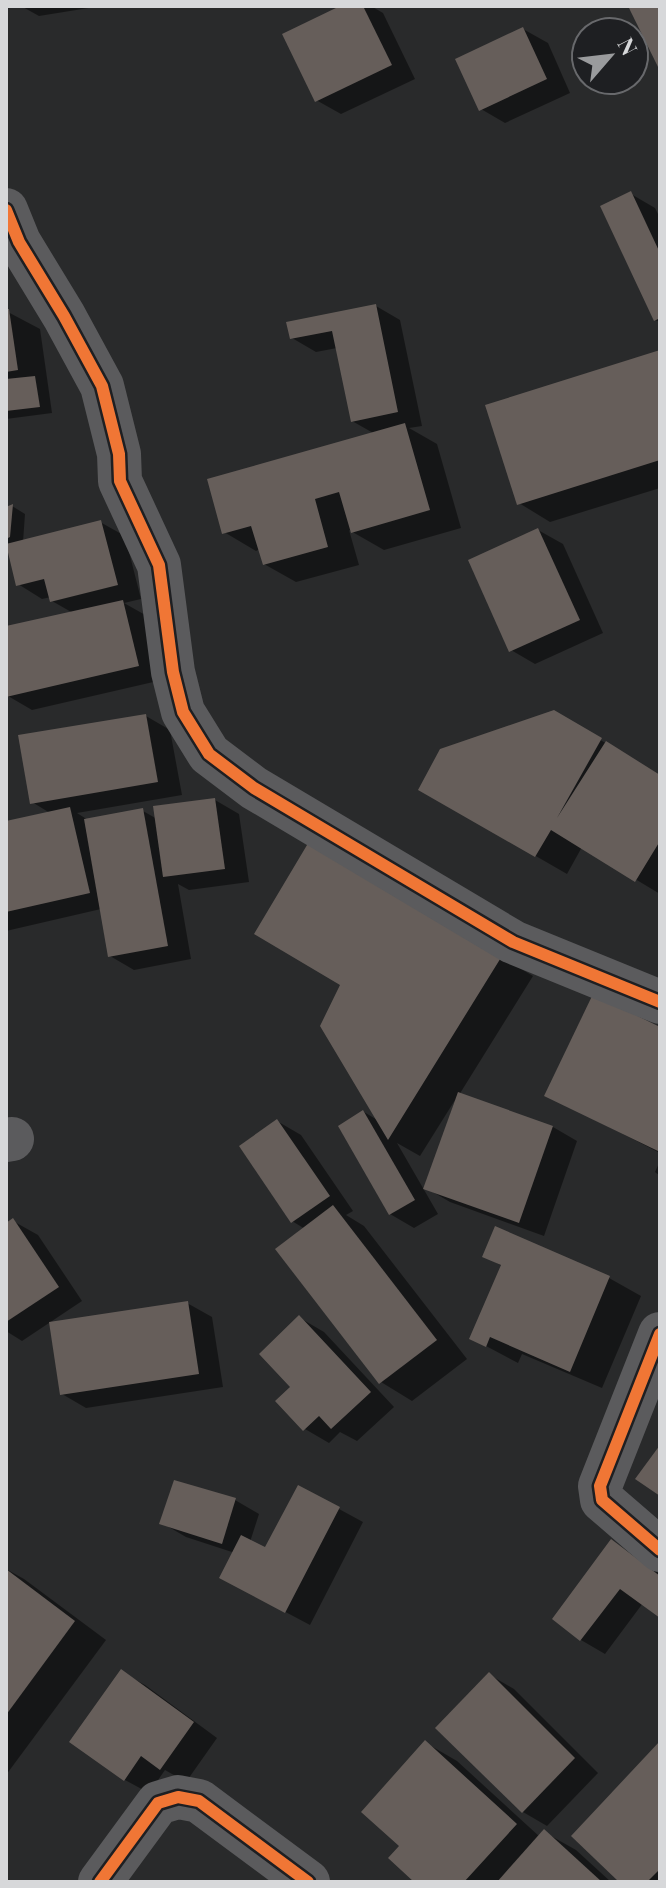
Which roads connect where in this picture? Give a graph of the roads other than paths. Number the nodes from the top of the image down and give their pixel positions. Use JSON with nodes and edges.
{"nodes":[{"id":1,"x":6,"y":210,"type":"edge"},
{"id":2,"x":660,"y":1002,"type":"edge"},
{"id":3,"x":660,"y":1334,"type":"edge"},
{"id":4,"x":660,"y":1550,"type":"edge"},
{"id":5,"x":100,"y":1882,"type":"edge"},
{"id":6,"x":308,"y":1882,"type":"edge"}],
"edges":[{"from":1,"to":2,"type":"street"},
{"from":3,"to":4,"type":"street"},
{"from":5,"to":6,"type":"street"}]}
